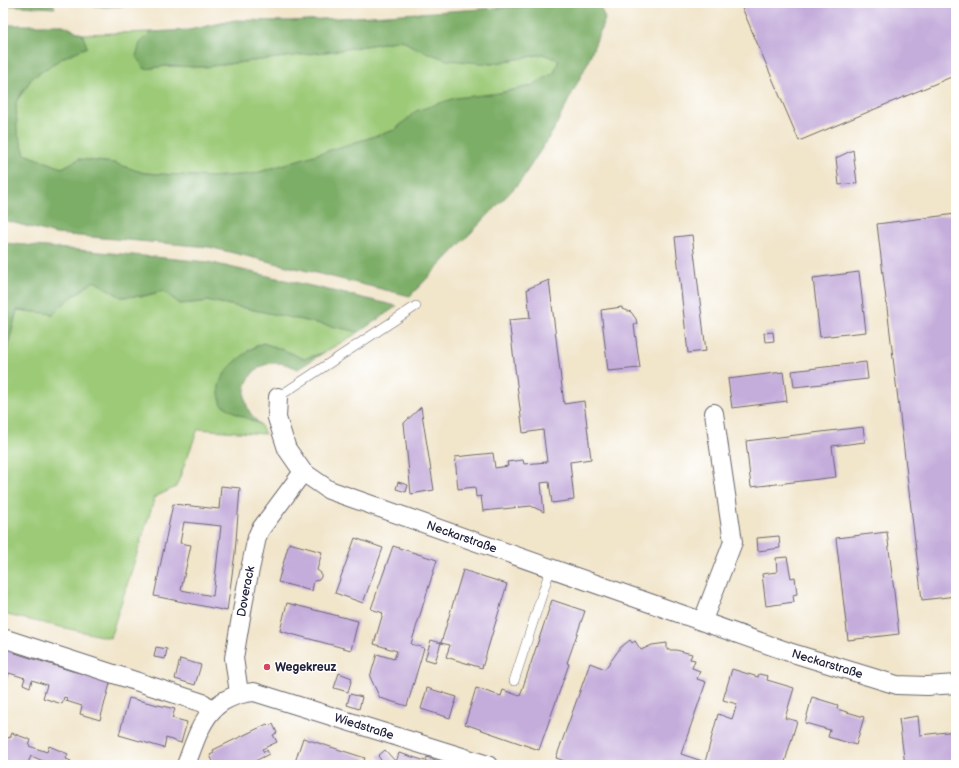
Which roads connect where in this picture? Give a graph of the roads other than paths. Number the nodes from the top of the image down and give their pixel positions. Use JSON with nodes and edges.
{"nodes":[{"id":1,"x":416,"y":306,"type":"dead end"},
{"id":2,"x":278,"y":397,"type":"joint"},
{"id":3,"x":714,"y":413,"type":"dead end"},
{"id":4,"x":303,"y":472,"type":"junction"},
{"id":5,"x":552,"y":567,"type":"junction"},
{"id":6,"x":703,"y":620,"type":"junction"},
{"id":7,"x":3,"y":638,"type":"edge"},
{"id":8,"x":514,"y":681,"type":"dead end"},
{"id":9,"x":956,"y":684,"type":"edge"},
{"id":10,"x":239,"y":693,"type":"junction"},
{"id":11,"x":212,"y":710,"type":"junction"},
{"id":12,"x":186,"y":765,"type":"edge"},
{"id":13,"x":488,"y":765,"type":"edge"}],
"edges":[{"from":1,"to":2,"type":"lane"},
{"from":2,"to":4,"type":"street","name":"Neckarstraße"},
{"from":3,"to":6,"type":"street"},
{"from":4,"to":5,"type":"street","name":"Neckarstraße"},
{"from":4,"to":10,"type":"street","name":"Doverack"},
{"from":5,"to":6,"type":"street","name":"Neckarstraße"},
{"from":5,"to":8,"type":"lane"},
{"from":6,"to":9,"type":"street","name":"Neckarstraße"},
{"from":7,"to":11,"type":"street"},
{"from":10,"to":11,"type":"street"},
{"from":10,"to":13,"type":"street","name":"Wiedstraße"},
{"from":11,"to":12,"type":"street"}]}
